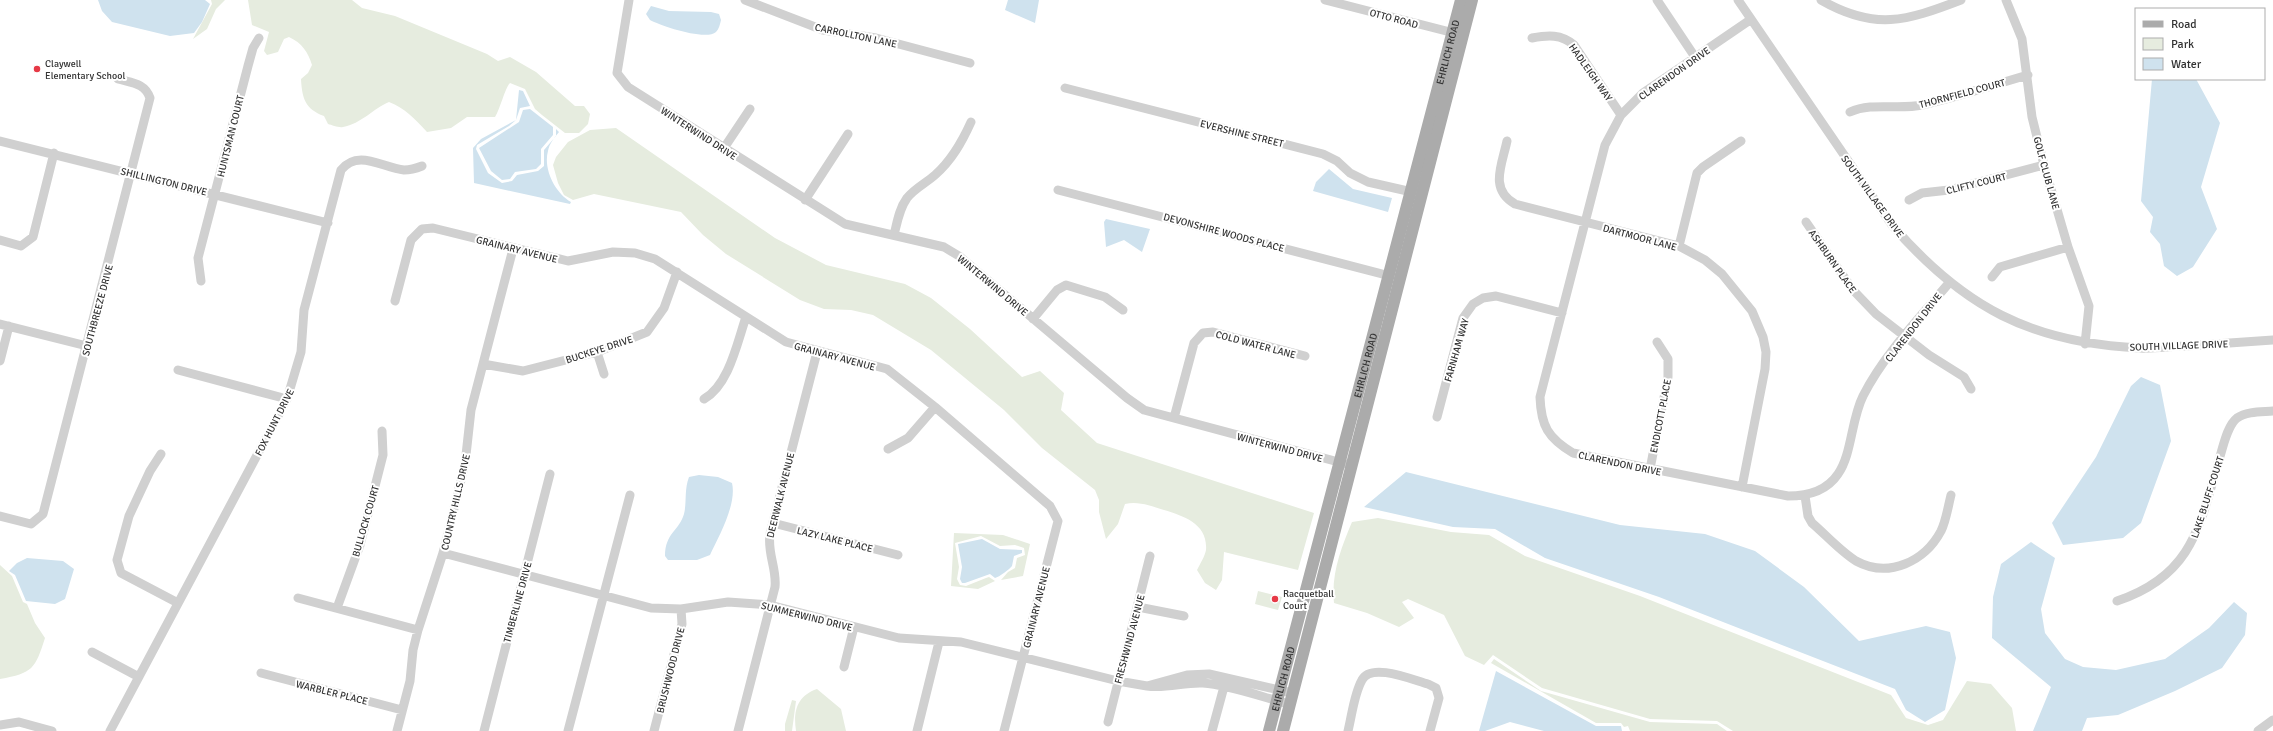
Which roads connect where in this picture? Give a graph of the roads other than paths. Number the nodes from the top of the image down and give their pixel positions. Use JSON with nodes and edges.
{"nodes":[{"id":1,"x":745,"y":0,"type":"edge"},
{"id":2,"x":1326,"y":0,"type":"edge"},
{"id":3,"x":1461,"y":0,"type":"edge"},
{"id":4,"x":1472,"y":0,"type":"edge"},
{"id":5,"x":1657,"y":0,"type":"edge"},
{"id":6,"x":1738,"y":0,"type":"edge"},
{"id":7,"x":1821,"y":0,"type":"edge"},
{"id":8,"x":1961,"y":0,"type":"edge"},
{"id":9,"x":2006,"y":0,"type":"edge"},
{"id":10,"x":628,"y":3,"type":"edge"},
{"id":11,"x":1750,"y":20,"type":"junction"},
{"id":12,"x":1458,"y":35,"type":"junction"},
{"id":13,"x":260,"y":38,"type":"dead end"},
{"id":14,"x":1532,"y":38,"type":"dead end"},
{"id":15,"x":1695,"y":57,"type":"junction"},
{"id":16,"x":970,"y":63,"type":"dead end"},
{"id":17,"x":2028,"y":75,"type":"junction"},
{"id":18,"x":118,"y":79,"type":"dead end"},
{"id":19,"x":1065,"y":88,"type":"dead end"},
{"id":20,"x":750,"y":109,"type":"dead end"},
{"id":21,"x":1850,"y":112,"type":"dead end"},
{"id":22,"x":1621,"y":115,"type":"junction"},
{"id":23,"x":971,"y":122,"type":"dead end"},
{"id":24,"x":848,"y":134,"type":"dead end"},
{"id":25,"x":0,"y":141,"type":"edge"},
{"id":26,"x":1507,"y":141,"type":"dead end"},
{"id":27,"x":1741,"y":141,"type":"dead end"},
{"id":28,"x":724,"y":148,"type":"junction"},
{"id":29,"x":54,"y":153,"type":"junction"},
{"id":30,"x":1422,"y":155,"type":"junction"},
{"id":31,"x":2044,"y":165,"type":"junction"},
{"id":32,"x":422,"y":166,"type":"dead end"},
{"id":33,"x":132,"y":174,"type":"junction"},
{"id":34,"x":1058,"y":190,"type":"dead end"},
{"id":35,"x":1412,"y":192,"type":"junction"},
{"id":36,"x":216,"y":194,"type":"junction"},
{"id":37,"x":805,"y":200,"type":"junction"},
{"id":38,"x":1908,"y":200,"type":"dead end"},
{"id":39,"x":1585,"y":222,"type":"junction"},
{"id":40,"x":1806,"y":222,"type":"dead end"},
{"id":41,"x":328,"y":223,"type":"junction"},
{"id":42,"x":1413,"y":233,"type":"junction"},
{"id":43,"x":894,"y":235,"type":"junction"},
{"id":44,"x":0,"y":240,"type":"edge"},
{"id":45,"x":1678,"y":246,"type":"junction"},
{"id":46,"x":2068,"y":247,"type":"junction"},
{"id":47,"x":513,"y":249,"type":"junction"},
{"id":48,"x":677,"y":272,"type":"junction"},
{"id":49,"x":1390,"y":276,"type":"junction"},
{"id":50,"x":1992,"y":277,"type":"dead end"},
{"id":51,"x":201,"y":281,"type":"dead end"},
{"id":52,"x":1949,"y":282,"type":"junction"},
{"id":53,"x":395,"y":301,"type":"dead end"},
{"id":54,"x":1123,"y":310,"type":"dead end"},
{"id":55,"x":1562,"y":313,"type":"junction"},
{"id":56,"x":746,"y":317,"type":"junction"},
{"id":57,"x":1033,"y":319,"type":"junction"},
{"id":58,"x":4,"y":325,"type":"edge"},
{"id":59,"x":1904,"y":337,"type":"junction"},
{"id":60,"x":2273,"y":340,"type":"edge"},
{"id":61,"x":1657,"y":342,"type":"dead end"},
{"id":62,"x":2085,"y":344,"type":"junction"},
{"id":63,"x":87,"y":346,"type":"junction"},
{"id":64,"x":597,"y":352,"type":"junction"},
{"id":65,"x":817,"y":352,"type":"junction"},
{"id":66,"x":1305,"y":356,"type":"dead end"},
{"id":67,"x":0,"y":361,"type":"edge"},
{"id":68,"x":483,"y":364,"type":"junction"},
{"id":69,"x":178,"y":370,"type":"dead end"},
{"id":70,"x":604,"y":374,"type":"dead end"},
{"id":71,"x":1971,"y":389,"type":"dead end"},
{"id":72,"x":287,"y":399,"type":"junction"},
{"id":73,"x":704,"y":400,"type":"dead end"},
{"id":74,"x":935,"y":406,"type":"junction"},
{"id":75,"x":2273,"y":411,"type":"edge"},
{"id":76,"x":1437,"y":417,"type":"dead end"},
{"id":77,"x":1174,"y":418,"type":"junction"},
{"id":78,"x":382,"y":431,"type":"dead end"},
{"id":79,"x":888,"y":449,"type":"dead end"},
{"id":80,"x":161,"y":454,"type":"dead end"},
{"id":81,"x":1345,"y":464,"type":"junction"},
{"id":82,"x":1650,"y":469,"type":"junction"},
{"id":83,"x":550,"y":474,"type":"dead end"},
{"id":84,"x":1742,"y":488,"type":"junction"},
{"id":85,"x":630,"y":494,"type":"dead end"},
{"id":86,"x":1951,"y":495,"type":"dead end"},
{"id":87,"x":1804,"y":496,"type":"junction"},
{"id":88,"x":0,"y":516,"type":"edge"},
{"id":89,"x":773,"y":523,"type":"junction"},
{"id":90,"x":443,"y":553,"type":"junction"},
{"id":91,"x":898,"y":555,"type":"dead end"},
{"id":92,"x":1150,"y":556,"type":"dead end"},
{"id":93,"x":524,"y":575,"type":"junction"},
{"id":94,"x":603,"y":595,"type":"junction"},
{"id":95,"x":298,"y":598,"type":"dead end"},
{"id":96,"x":2118,"y":601,"type":"dead end"},
{"id":97,"x":178,"y":603,"type":"junction"},
{"id":98,"x":770,"y":605,"type":"junction"},
{"id":99,"x":1138,"y":607,"type":"junction"},
{"id":100,"x":337,"y":608,"type":"junction"},
{"id":101,"x":681,"y":609,"type":"junction"},
{"id":102,"x":1184,"y":616,"type":"dead end"},
{"id":103,"x":854,"y":627,"type":"junction"},
{"id":104,"x":418,"y":630,"type":"junction"},
{"id":105,"x":939,"y":642,"type":"junction"},
{"id":106,"x":92,"y":652,"type":"dead end"},
{"id":107,"x":1022,"y":657,"type":"junction"},
{"id":108,"x":844,"y":667,"type":"dead end"},
{"id":109,"x":261,"y":673,"type":"dead end"},
{"id":110,"x":139,"y":676,"type":"junction"},
{"id":111,"x":1226,"y":677,"type":"junction"},
{"id":112,"x":1118,"y":682,"type":"junction"},
{"id":113,"x":1147,"y":686,"type":"junction"},
{"id":114,"x":1223,"y":687,"type":"junction"},
{"id":115,"x":1278,"y":696,"type":"junction"},
{"id":116,"x":1291,"y":699,"type":"junction"},
{"id":117,"x":402,"y":710,"type":"junction"},
{"id":118,"x":1108,"y":722,"type":"dead end"},
{"id":119,"x":2272,"y":722,"type":"edge"},
{"id":120,"x":0,"y":725,"type":"edge"},
{"id":121,"x":52,"y":731,"type":"edge"},
{"id":122,"x":110,"y":731,"type":"edge"},
{"id":123,"x":397,"y":731,"type":"edge"},
{"id":124,"x":484,"y":731,"type":"edge"},
{"id":125,"x":568,"y":731,"type":"edge"},
{"id":126,"x":654,"y":731,"type":"edge"},
{"id":127,"x":738,"y":731,"type":"edge"},
{"id":128,"x":917,"y":731,"type":"edge"},
{"id":129,"x":1004,"y":731,"type":"edge"},
{"id":130,"x":1212,"y":731,"type":"edge"},
{"id":131,"x":1269,"y":731,"type":"edge"},
{"id":132,"x":1283,"y":731,"type":"edge"},
{"id":133,"x":1348,"y":731,"type":"edge"},
{"id":134,"x":1430,"y":731,"type":"edge"},
{"id":135,"x":2258,"y":731,"type":"edge"}],
"edges":[{"from":1,"to":16,"type":"street","name":"CARROLLTON LANE"},
{"from":2,"to":12,"type":"street","name":"OTTO ROAD"},
{"from":3,"to":12,"type":"main road","name":"EHRLICH ROAD"},
{"from":4,"to":12,"type":"main road","name":"EHRLICH ROAD"},
{"from":5,"to":15,"type":"street"},
{"from":6,"to":11,"type":"street","name":"SOUTH VILLAGE DRIVE"},
{"from":7,"to":8,"type":"street"},
{"from":9,"to":17,"type":"street","name":"GOLF CLUB LANE"},
{"from":10,"to":28,"type":"street","name":"WINTERWIND DRIVE"},
{"from":11,"to":15,"type":"street","name":"CLARENDON DRIVE"},
{"from":11,"to":52,"type":"street","name":"SOUTH VILLAGE DRIVE"},
{"from":12,"to":30,"type":"main road","name":"EHRLICH ROAD"},
{"from":12,"to":42,"type":"main road","name":"EHRLICH ROAD"},
{"from":13,"to":36,"type":"street","name":"HUNTSMAN COURT"},
{"from":14,"to":22,"type":"street","name":"HADLEIGH WAY"},
{"from":15,"to":22,"type":"street","name":"CLARENDON DRIVE"},
{"from":17,"to":21,"type":"street","name":"THORNFIELD COURT"},
{"from":17,"to":31,"type":"street","name":"GOLF CLUB LANE"},
{"from":18,"to":33,"type":"street","name":"SOUTHBREEZE DRIVE"},
{"from":19,"to":35,"type":"street","name":"EVERSHINE STREET"},
{"from":20,"to":28,"type":"street"},
{"from":22,"to":39,"type":"street","name":"CLARENDON DRIVE"},
{"from":23,"to":43,"type":"street"},
{"from":24,"to":37,"type":"street"},
{"from":25,"to":29,"type":"street","name":"SHILLINGTON DRIVE"},
{"from":26,"to":39,"type":"street","name":"DARTMOOR LANE"},
{"from":27,"to":45,"type":"street"},
{"from":28,"to":37,"type":"street","name":"WINTERWIND DRIVE"},
{"from":29,"to":33,"type":"street","name":"SHILLINGTON DRIVE"},
{"from":29,"to":44,"type":"street"},
{"from":30,"to":35,"type":"main road","name":"EHRLICH ROAD"},
{"from":30,"to":42,"type":"main road"},
{"from":31,"to":38,"type":"street","name":"CLIFTY COURT"},
{"from":31,"to":46,"type":"street","name":"GOLF CLUB LANE"},
{"from":32,"to":41,"type":"street","name":"FOX HUNT DRIVE"},
{"from":33,"to":36,"type":"street","name":"SHILLINGTON DRIVE"},
{"from":33,"to":63,"type":"street","name":"SOUTHBREEZE DRIVE"},
{"from":34,"to":49,"type":"street","name":"DEVONSHIRE WOODS PLACE"},
{"from":35,"to":49,"type":"main road","name":"EHRLICH ROAD"},
{"from":36,"to":41,"type":"street","name":"SHILLINGTON DRIVE"},
{"from":36,"to":51,"type":"street","name":"HUNTSMAN COURT"},
{"from":37,"to":43,"type":"street","name":"WINTERWIND DRIVE"},
{"from":39,"to":45,"type":"street","name":"DARTMOOR LANE"},
{"from":39,"to":55,"type":"street","name":"CLARENDON DRIVE"},
{"from":40,"to":59,"type":"street","name":"ASHBURN PLACE"},
{"from":41,"to":72,"type":"street","name":"FOX HUNT DRIVE"},
{"from":42,"to":81,"type":"main road","name":"EHRLICH ROAD"},
{"from":43,"to":57,"type":"street","name":"WINTERWIND DRIVE"},
{"from":45,"to":84,"type":"street","name":"DARTMOOR LANE"},
{"from":46,"to":50,"type":"street"},
{"from":46,"to":62,"type":"street","name":"GOLF CLUB LANE"},
{"from":47,"to":48,"type":"street","name":"GRAINARY AVENUE"},
{"from":47,"to":53,"type":"street","name":"GRAINARY AVENUE"},
{"from":47,"to":68,"type":"street","name":"COUNTRY HILLS DRIVE"},
{"from":48,"to":56,"type":"street","name":"GRAINARY AVENUE"},
{"from":48,"to":64,"type":"street","name":"BUCKEYE DRIVE"},
{"from":49,"to":81,"type":"main road","name":"EHRLICH ROAD"},
{"from":52,"to":59,"type":"street","name":"CLARENDON DRIVE"},
{"from":52,"to":62,"type":"street","name":"SOUTH VILLAGE DRIVE"},
{"from":54,"to":57,"type":"street"},
{"from":55,"to":76,"type":"street","name":"FARNHAM WAY"},
{"from":55,"to":82,"type":"street","name":"CLARENDON DRIVE"},
{"from":56,"to":65,"type":"street","name":"GRAINARY AVENUE"},
{"from":56,"to":73,"type":"street"},
{"from":57,"to":77,"type":"street","name":"WINTERWIND DRIVE"},
{"from":58,"to":63,"type":"street"},
{"from":58,"to":67,"type":"street"},
{"from":59,"to":71,"type":"street","name":"ASHBURN PLACE"},
{"from":59,"to":87,"type":"street","name":"CLARENDON DRIVE"},
{"from":60,"to":62,"type":"street","name":"SOUTH VILLAGE DRIVE"},
{"from":61,"to":82,"type":"street","name":"ENDICOTT PLACE"},
{"from":63,"to":88,"type":"street","name":"SOUTHBREEZE DRIVE"},
{"from":64,"to":68,"type":"street","name":"BUCKEYE DRIVE"},
{"from":64,"to":70,"type":"street"},
{"from":65,"to":74,"type":"street","name":"GRAINARY AVENUE"},
{"from":65,"to":89,"type":"street","name":"DEERWALK AVENUE"},
{"from":66,"to":77,"type":"street","name":"COLD WATER LANE"},
{"from":68,"to":90,"type":"street","name":"COUNTRY HILLS DRIVE"},
{"from":69,"to":72,"type":"street"},
{"from":72,"to":97,"type":"street","name":"FOX HUNT DRIVE"},
{"from":74,"to":79,"type":"street"},
{"from":74,"to":107,"type":"street","name":"GRAINARY AVENUE"},
{"from":75,"to":96,"type":"street","name":"LAKE BLUFF COURT"},
{"from":77,"to":81,"type":"street","name":"WINTERWIND DRIVE"},
{"from":78,"to":100,"type":"street","name":"BULLOCK COURT"},
{"from":80,"to":97,"type":"street"},
{"from":81,"to":115,"type":"main road","name":"EHRLICH ROAD"},
{"from":81,"to":116,"type":"main road","name":"EHRLICH ROAD"},
{"from":82,"to":84,"type":"street","name":"CLARENDON DRIVE"},
{"from":83,"to":93,"type":"street","name":"TIMBERLINE DRIVE"},
{"from":84,"to":87,"type":"street","name":"CLARENDON DRIVE"},
{"from":85,"to":94,"type":"street"},
{"from":86,"to":87,"type":"street"},
{"from":89,"to":91,"type":"street","name":"LAZY LAKE PLACE"},
{"from":89,"to":98,"type":"street","name":"DEERWALK AVENUE"},
{"from":90,"to":93,"type":"street","name":"SUMMERWIND DRIVE"},
{"from":90,"to":104,"type":"street","name":"COUNTRY HILLS DRIVE"},
{"from":92,"to":99,"type":"street","name":"FRESHWIND AVENUE"},
{"from":93,"to":94,"type":"street","name":"SUMMERWIND DRIVE"},
{"from":93,"to":124,"type":"street","name":"TIMBERLINE DRIVE"},
{"from":94,"to":101,"type":"street","name":"SUMMERWIND DRIVE"},
{"from":94,"to":125,"type":"street"},
{"from":95,"to":100,"type":"street"},
{"from":97,"to":110,"type":"street","name":"FOX HUNT DRIVE"},
{"from":98,"to":101,"type":"street","name":"SUMMERWIND DRIVE"},
{"from":98,"to":103,"type":"street","name":"SUMMERWIND DRIVE"},
{"from":98,"to":127,"type":"street","name":"DEERWALK AVENUE"},
{"from":99,"to":102,"type":"street"},
{"from":99,"to":112,"type":"street","name":"FRESHWIND AVENUE"},
{"from":100,"to":104,"type":"street"},
{"from":101,"to":126,"type":"street","name":"BRUSHWOOD DRIVE"},
{"from":103,"to":105,"type":"street","name":"SUMMERWIND DRIVE"},
{"from":103,"to":108,"type":"street"},
{"from":104,"to":117,"type":"street","name":"COUNTRY HILLS DRIVE"},
{"from":105,"to":107,"type":"street","name":"SUMMERWIND DRIVE"},
{"from":105,"to":128,"type":"street"},
{"from":106,"to":110,"type":"street"},
{"from":107,"to":112,"type":"street","name":"SUMMERWIND DRIVE"},
{"from":107,"to":129,"type":"street","name":"GRAINARY AVENUE"},
{"from":109,"to":117,"type":"street","name":"WARBLER PLACE"},
{"from":110,"to":122,"type":"street","name":"FOX HUNT DRIVE"},
{"from":111,"to":113,"type":"street","name":"SUMMERWIND DRIVE"},
{"from":111,"to":114,"type":"street"},
{"from":111,"to":115,"type":"street","name":"SUMMERWIND DRIVE"},
{"from":112,"to":113,"type":"street","name":"SUMMERWIND DRIVE"},
{"from":112,"to":118,"type":"street","name":"FRESHWIND AVENUE"},
{"from":113,"to":114,"type":"street","name":"SUMMERWIND DRIVE"},
{"from":114,"to":115,"type":"street","name":"SUMMERWIND DRIVE"},
{"from":114,"to":130,"type":"street"},
{"from":115,"to":116,"type":"street","name":"SUMMERWIND DRIVE"},
{"from":115,"to":131,"type":"main road","name":"EHRLICH ROAD"},
{"from":116,"to":132,"type":"main road","name":"EHRLICH ROAD"},
{"from":117,"to":123,"type":"street","name":"COUNTRY HILLS DRIVE"},
{"from":119,"to":135,"type":"street"},
{"from":120,"to":121,"type":"street"},
{"from":133,"to":134,"type":"street"}]}
